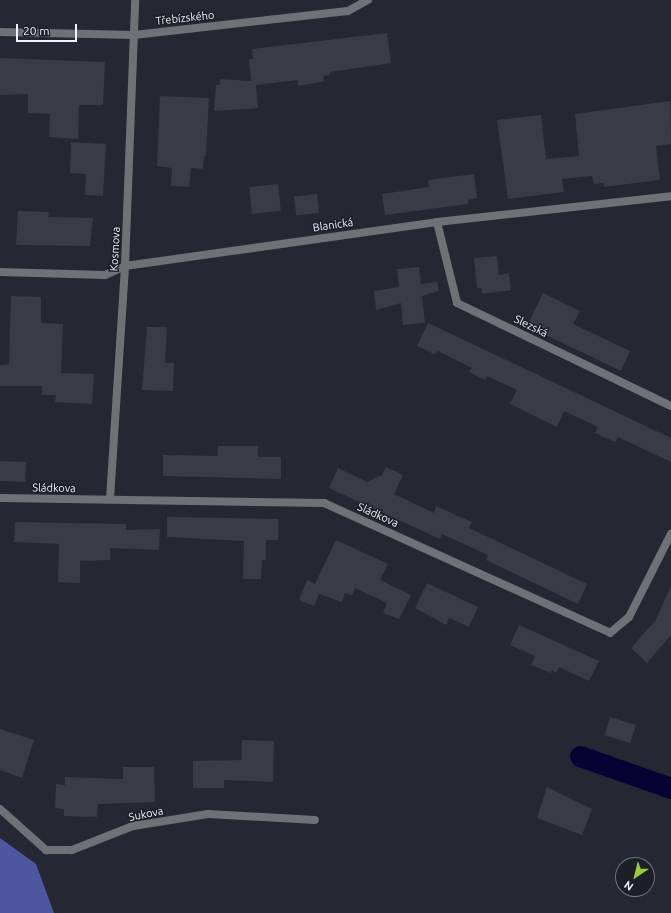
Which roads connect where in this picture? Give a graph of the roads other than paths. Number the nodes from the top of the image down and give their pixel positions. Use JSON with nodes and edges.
{"nodes":[{"id":1,"x":135,"y":0,"type":"edge"},
{"id":2,"x":368,"y":0,"type":"edge"},
{"id":3,"x":0,"y":32,"type":"edge"},
{"id":4,"x":134,"y":35,"type":"junction"},
{"id":5,"x":671,"y":196,"type":"edge"},
{"id":6,"x":437,"y":222,"type":"junction"},
{"id":7,"x":125,"y":266,"type":"junction"},
{"id":8,"x":0,"y":272,"type":"edge"},
{"id":9,"x":671,"y":406,"type":"edge"},
{"id":10,"x":0,"y":498,"type":"edge"},
{"id":11,"x":110,"y":499,"type":"junction"},
{"id":12,"x":671,"y":534,"type":"edge"},
{"id":13,"x":0,"y":809,"type":"edge"},
{"id":14,"x":315,"y":820,"type":"dead end"}],
"edges":[{"from":1,"to":4,"type":"street","name":"Kosmova"},
{"from":2,"to":4,"type":"street","name":"Třebízského"},
{"from":3,"to":4,"type":"street","name":"Třebízského"},
{"from":4,"to":7,"type":"street","name":"Kosmova"},
{"from":5,"to":6,"type":"street","name":"Blanická"},
{"from":6,"to":7,"type":"street","name":"Blanická"},
{"from":6,"to":9,"type":"street","name":"Slezská"},
{"from":7,"to":8,"type":"street","name":"Blanická"},
{"from":7,"to":11,"type":"street","name":"Kosmova"},
{"from":10,"to":11,"type":"street","name":"Sládkova"},
{"from":11,"to":12,"type":"street","name":"Sládkova"},
{"from":13,"to":14,"type":"street","name":"Sukova"}]}
